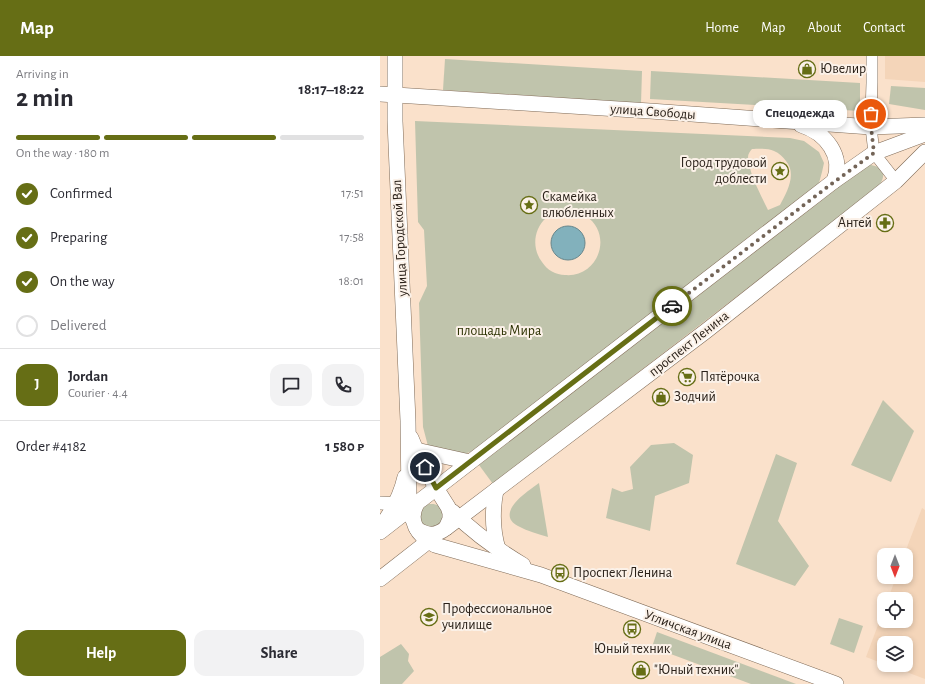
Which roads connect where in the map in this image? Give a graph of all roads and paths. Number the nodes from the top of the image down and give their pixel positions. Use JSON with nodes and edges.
{"nodes":[{"id":1,"x":395,"y":56,"type":"edge"},
{"id":2,"x":872,"y":56,"type":"edge"},
{"id":3,"x":387,"y":94,"type":"edge"},
{"id":4,"x":787,"y":121,"type":"junction"},
{"id":5,"x":925,"y":125,"type":"edge"},
{"id":6,"x":871,"y":127,"type":"junction"},
{"id":7,"x":925,"y":134,"type":"edge"},
{"id":8,"x":925,"y":152,"type":"edge"},
{"id":9,"x":874,"y":153,"type":"junction"},
{"id":10,"x":834,"y":182,"type":"junction"},
{"id":11,"x":896,"y":182,"type":"junction"},
{"id":12,"x":408,"y":421,"type":"junction"},
{"id":13,"x":416,"y":450,"type":"junction"},
{"id":14,"x":470,"y":462,"type":"junction"},
{"id":15,"x":436,"y":488,"type":"junction"},
{"id":16,"x":496,"y":490,"type":"junction"},
{"id":17,"x":446,"y":504,"type":"junction"},
{"id":18,"x":408,"y":509,"type":"edge"},
{"id":19,"x":459,"y":518,"type":"junction"},
{"id":20,"x":380,"y":527,"type":"edge"},
{"id":21,"x":443,"y":530,"type":"junction"},
{"id":22,"x":380,"y":532,"type":"edge"},
{"id":23,"x":428,"y":542,"type":"junction"},
{"id":24,"x":498,"y":549,"type":"junction"},
{"id":25,"x":541,"y":575,"type":"junction"},
{"id":26,"x":380,"y":579,"type":"edge"},
{"id":27,"x":836,"y":684,"type":"edge"}],
"edges":[{"from":1,"to":3,"type":"main road","name":"улица Городской Вал"},
{"from":2,"to":6,"type":"street"},
{"from":3,"to":4,"type":"main road","name":"улица Свободы"},
{"from":3,"to":12,"type":"main road","name":"улица Городской Вал"},
{"from":4,"to":6,"type":"main road","name":"улица Свободы"},
{"from":4,"to":10,"type":"main road"},
{"from":5,"to":6,"type":"main road","name":"улица Свободы"},
{"from":6,"to":9,"type":"street"},
{"from":7,"to":9,"type":"main road"},
{"from":8,"to":11,"type":"main road","name":"проспект Ленина"},
{"from":9,"to":10,"type":"main road"},
{"from":9,"to":11,"type":"street"},
{"from":10,"to":14,"type":"main road"},
{"from":11,"to":16,"type":"main road","name":"проспект Ленина"},
{"from":12,"to":13,"type":"main road","name":"улица Городской Вал"},
{"from":12,"to":18,"type":"main road","name":"улица Городской Вал"},
{"from":13,"to":14,"type":"main road"},
{"from":13,"to":15,"type":"main road","name":"улица Городской Вал"},
{"from":14,"to":15,"type":"main road"},
{"from":15,"to":17,"type":"main road","name":"улица Городской Вал"},
{"from":15,"to":18,"type":"main road"},
{"from":16,"to":19,"type":"main road","name":"проспект Ленина"},
{"from":16,"to":24,"type":"main road"},
{"from":17,"to":18,"type":"main road"},
{"from":17,"to":19,"type":"main road","name":"Угличская улица"},
{"from":17,"to":21,"type":"main road"},
{"from":18,"to":20,"type":"main road"},
{"from":18,"to":21,"type":"main road"},
{"from":18,"to":22,"type":"main road"},
{"from":18,"to":23,"type":"main road"},
{"from":19,"to":21,"type":"main road","name":"проспект Ленина"},
{"from":19,"to":24,"type":"main road","name":"Угличская улица"},
{"from":21,"to":23,"type":"main road","name":"проспект Ленина"},
{"from":23,"to":25,"type":"main road","name":"Угличская улица"},
{"from":23,"to":26,"type":"main road","name":"проспект Ленина"},
{"from":24,"to":25,"type":"main road","name":"Угличская улица"},
{"from":25,"to":27,"type":"main road","name":"Угличская улица"}]}
